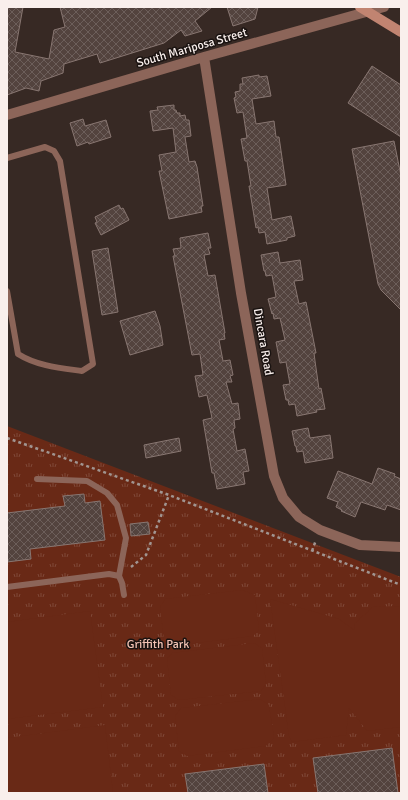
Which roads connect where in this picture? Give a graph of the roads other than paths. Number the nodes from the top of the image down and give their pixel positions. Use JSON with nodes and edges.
{"nodes":[{"id":1,"x":384,"y":7,"type":"edge"},
{"id":2,"x":364,"y":10,"type":"edge"},
{"id":3,"x":401,"y":32,"type":"edge"},
{"id":4,"x":204,"y":57,"type":"junction"},
{"id":5,"x":7,"y":115,"type":"edge"},
{"id":6,"x":7,"y":158,"type":"edge"},
{"id":7,"x":7,"y":291,"type":"edge"},
{"id":8,"x":37,"y":479,"type":"dead end"},
{"id":9,"x":401,"y":547,"type":"edge"},
{"id":10,"x":119,"y":576,"type":"junction"},
{"id":11,"x":7,"y":587,"type":"edge"},
{"id":12,"x":124,"y":595,"type":"dead end"}],
"edges":[{"from":1,"to":2,"type":"street","name":"South Mariposa Street"},
{"from":2,"to":3,"type":"main road"},
{"from":2,"to":4,"type":"street","name":"South Mariposa Street"},
{"from":4,"to":5,"type":"street","name":"South Mariposa Street"},
{"from":4,"to":9,"type":"street","name":"Dincara Road"},
{"from":6,"to":7,"type":"lane"},
{"from":8,"to":10,"type":"lane"},
{"from":10,"to":11,"type":"lane"},
{"from":10,"to":12,"type":"lane"}]}
